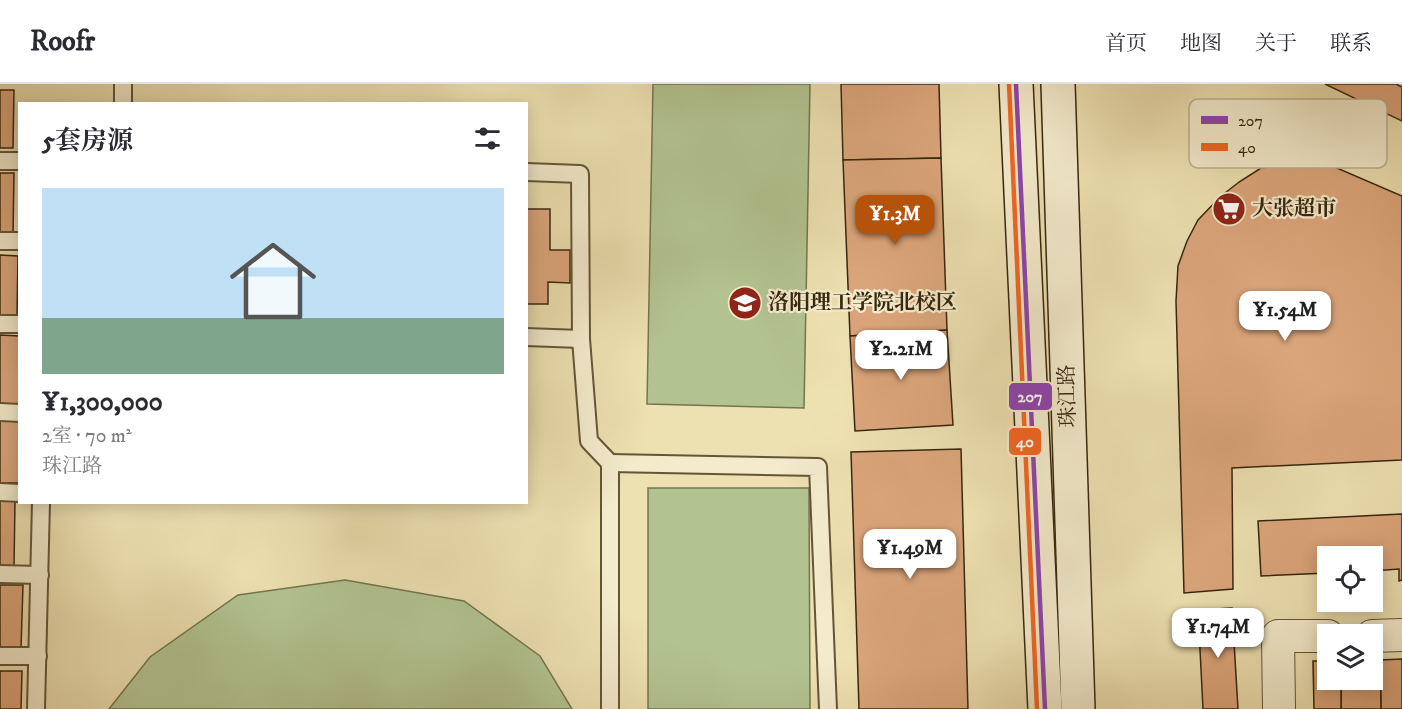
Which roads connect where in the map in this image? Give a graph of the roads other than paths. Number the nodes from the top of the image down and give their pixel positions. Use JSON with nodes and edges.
{"nodes":[{"id":1,"x":123,"y":84,"type":"edge"},
{"id":2,"x":1016,"y":84,"type":"edge"},
{"id":3,"x":1058,"y":84,"type":"edge"},
{"id":4,"x":123,"y":102,"type":"edge"},
{"id":5,"x":0,"y":161,"type":"edge"},
{"id":6,"x":18,"y":161,"type":"edge"},
{"id":7,"x":528,"y":172,"type":"edge"},
{"id":8,"x":0,"y":241,"type":"edge"},
{"id":9,"x":18,"y":241,"type":"edge"},
{"id":10,"x":0,"y":324,"type":"edge"},
{"id":11,"x":18,"y":324,"type":"edge"},
{"id":12,"x":528,"y":337,"type":"edge"},
{"id":13,"x":581,"y":339,"type":"junction"},
{"id":14,"x":0,"y":412,"type":"edge"},
{"id":15,"x":18,"y":412,"type":"edge"},
{"id":16,"x":610,"y":464,"type":"junction"},
{"id":17,"x":0,"y":492,"type":"edge"},
{"id":18,"x":18,"y":493,"type":"edge"},
{"id":19,"x":42,"y":504,"type":"edge"},
{"id":20,"x":0,"y":574,"type":"edge"},
{"id":21,"x":40,"y":575,"type":"junction"},
{"id":22,"x":1402,"y":635,"type":"edge"},
{"id":23,"x":1317,"y":636,"type":"edge"},
{"id":24,"x":1383,"y":636,"type":"edge"},
{"id":25,"x":0,"y":656,"type":"edge"},
{"id":26,"x":38,"y":656,"type":"junction"},
{"id":27,"x":36,"y":709,"type":"edge"},
{"id":28,"x":610,"y":709,"type":"edge"},
{"id":29,"x":828,"y":709,"type":"edge"},
{"id":30,"x":1045,"y":709,"type":"edge"},
{"id":31,"x":1078,"y":709,"type":"edge"},
{"id":32,"x":1279,"y":709,"type":"edge"}],
"edges":[{"from":1,"to":4,"type":"lane"},
{"from":2,"to":30,"type":"main road","name":"珠江路"},
{"from":3,"to":31,"type":"main road","name":"珠江路"},
{"from":5,"to":6,"type":"lane"},
{"from":7,"to":13,"type":"lane"},
{"from":8,"to":9,"type":"lane"},
{"from":10,"to":11,"type":"lane"},
{"from":12,"to":13,"type":"lane"},
{"from":13,"to":16,"type":"lane"},
{"from":14,"to":15,"type":"lane"},
{"from":16,"to":28,"type":"lane"},
{"from":16,"to":29,"type":"lane"},
{"from":17,"to":18,"type":"lane"},
{"from":19,"to":21,"type":"lane"},
{"from":20,"to":21,"type":"lane"},
{"from":21,"to":26,"type":"lane"},
{"from":22,"to":24,"type":"street"},
{"from":23,"to":32,"type":"street"},
{"from":25,"to":26,"type":"lane"},
{"from":26,"to":27,"type":"lane"}]}
